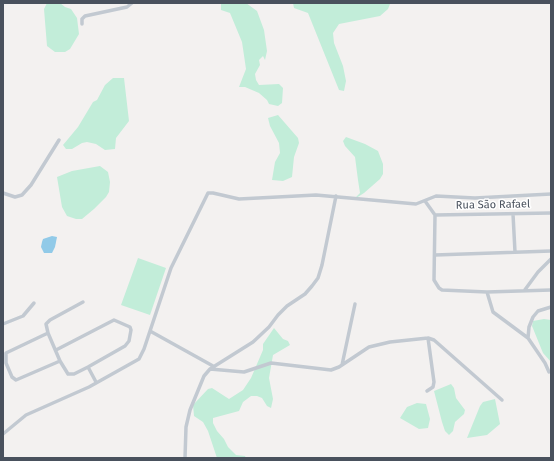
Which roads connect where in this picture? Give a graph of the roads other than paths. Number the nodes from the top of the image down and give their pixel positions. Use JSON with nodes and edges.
{"nodes":[{"id":1,"x":132,"y":3,"type":"edge"},
{"id":2,"x":82,"y":24,"type":"dead end"},
{"id":3,"x":59,"y":140,"type":"dead end"},
{"id":4,"x":3,"y":193,"type":"edge"},
{"id":5,"x":551,"y":194,"type":"edge"},
{"id":6,"x":336,"y":196,"type":"junction"},
{"id":7,"x":425,"y":201,"type":"junction"},
{"id":8,"x":551,"y":213,"type":"edge"},
{"id":9,"x":513,"y":214,"type":"junction"},
{"id":10,"x":435,"y":215,"type":"junction"},
{"id":11,"x":551,"y":251,"type":"edge"},
{"id":12,"x":515,"y":252,"type":"junction"},
{"id":13,"x":435,"y":256,"type":"junction"},
{"id":14,"x":551,"y":259,"type":"edge"},
{"id":15,"x":551,"y":290,"type":"edge"},
{"id":16,"x":524,"y":291,"type":"junction"},
{"id":17,"x":487,"y":292,"type":"junction"},
{"id":18,"x":34,"y":302,"type":"dead end"},
{"id":19,"x":83,"y":302,"type":"dead end"},
{"id":20,"x":356,"y":304,"type":"dead end"},
{"id":21,"x":551,"y":307,"type":"edge"},
{"id":22,"x":3,"y":324,"type":"edge"},
{"id":23,"x":150,"y":331,"type":"junction"},
{"id":24,"x":48,"y":333,"type":"junction"},
{"id":25,"x":428,"y":338,"type":"junction"},
{"id":26,"x":528,"y":338,"type":"junction"},
{"id":27,"x":56,"y":350,"type":"junction"},
{"id":28,"x":60,"y":361,"type":"junction"},
{"id":29,"x":342,"y":365,"type":"junction"},
{"id":30,"x":88,"y":367,"type":"junction"},
{"id":31,"x":211,"y":368,"type":"junction"},
{"id":32,"x":549,"y":372,"type":"dead end"},
{"id":33,"x":96,"y":382,"type":"junction"},
{"id":34,"x":427,"y":391,"type":"dead end"},
{"id":35,"x":502,"y":400,"type":"dead end"},
{"id":36,"x":3,"y":434,"type":"edge"},
{"id":37,"x":185,"y":458,"type":"edge"}],
"edges":[{"from":1,"to":2,"type":"street"},
{"from":3,"to":4,"type":"street"},
{"from":5,"to":7,"type":"street"},
{"from":6,"to":7,"type":"street"},
{"from":6,"to":23,"type":"street"},
{"from":6,"to":31,"type":"street"},
{"from":7,"to":10,"type":"street"},
{"from":8,"to":9,"type":"street","name":"Rua São Rafael"},
{"from":9,"to":10,"type":"street","name":"Rua São Rafael"},
{"from":9,"to":12,"type":"street"},
{"from":10,"to":13,"type":"street"},
{"from":11,"to":12,"type":"street"},
{"from":12,"to":13,"type":"street"},
{"from":13,"to":17,"type":"street"},
{"from":14,"to":16,"type":"street"},
{"from":15,"to":16,"type":"street"},
{"from":16,"to":17,"type":"street"},
{"from":17,"to":26,"type":"street"},
{"from":18,"to":22,"type":"street"},
{"from":19,"to":24,"type":"street"},
{"from":20,"to":29,"type":"street"},
{"from":21,"to":26,"type":"street"},
{"from":23,"to":31,"type":"street"},
{"from":23,"to":33,"type":"street"},
{"from":24,"to":27,"type":"street"},
{"from":24,"to":28,"type":"street"},
{"from":25,"to":29,"type":"street"},
{"from":25,"to":34,"type":"street"},
{"from":25,"to":35,"type":"street"},
{"from":26,"to":32,"type":"street"},
{"from":27,"to":28,"type":"street"},
{"from":27,"to":30,"type":"street"},
{"from":28,"to":30,"type":"street"},
{"from":29,"to":31,"type":"street"},
{"from":30,"to":33,"type":"street"},
{"from":31,"to":37,"type":"street"},
{"from":33,"to":36,"type":"street"}]}
